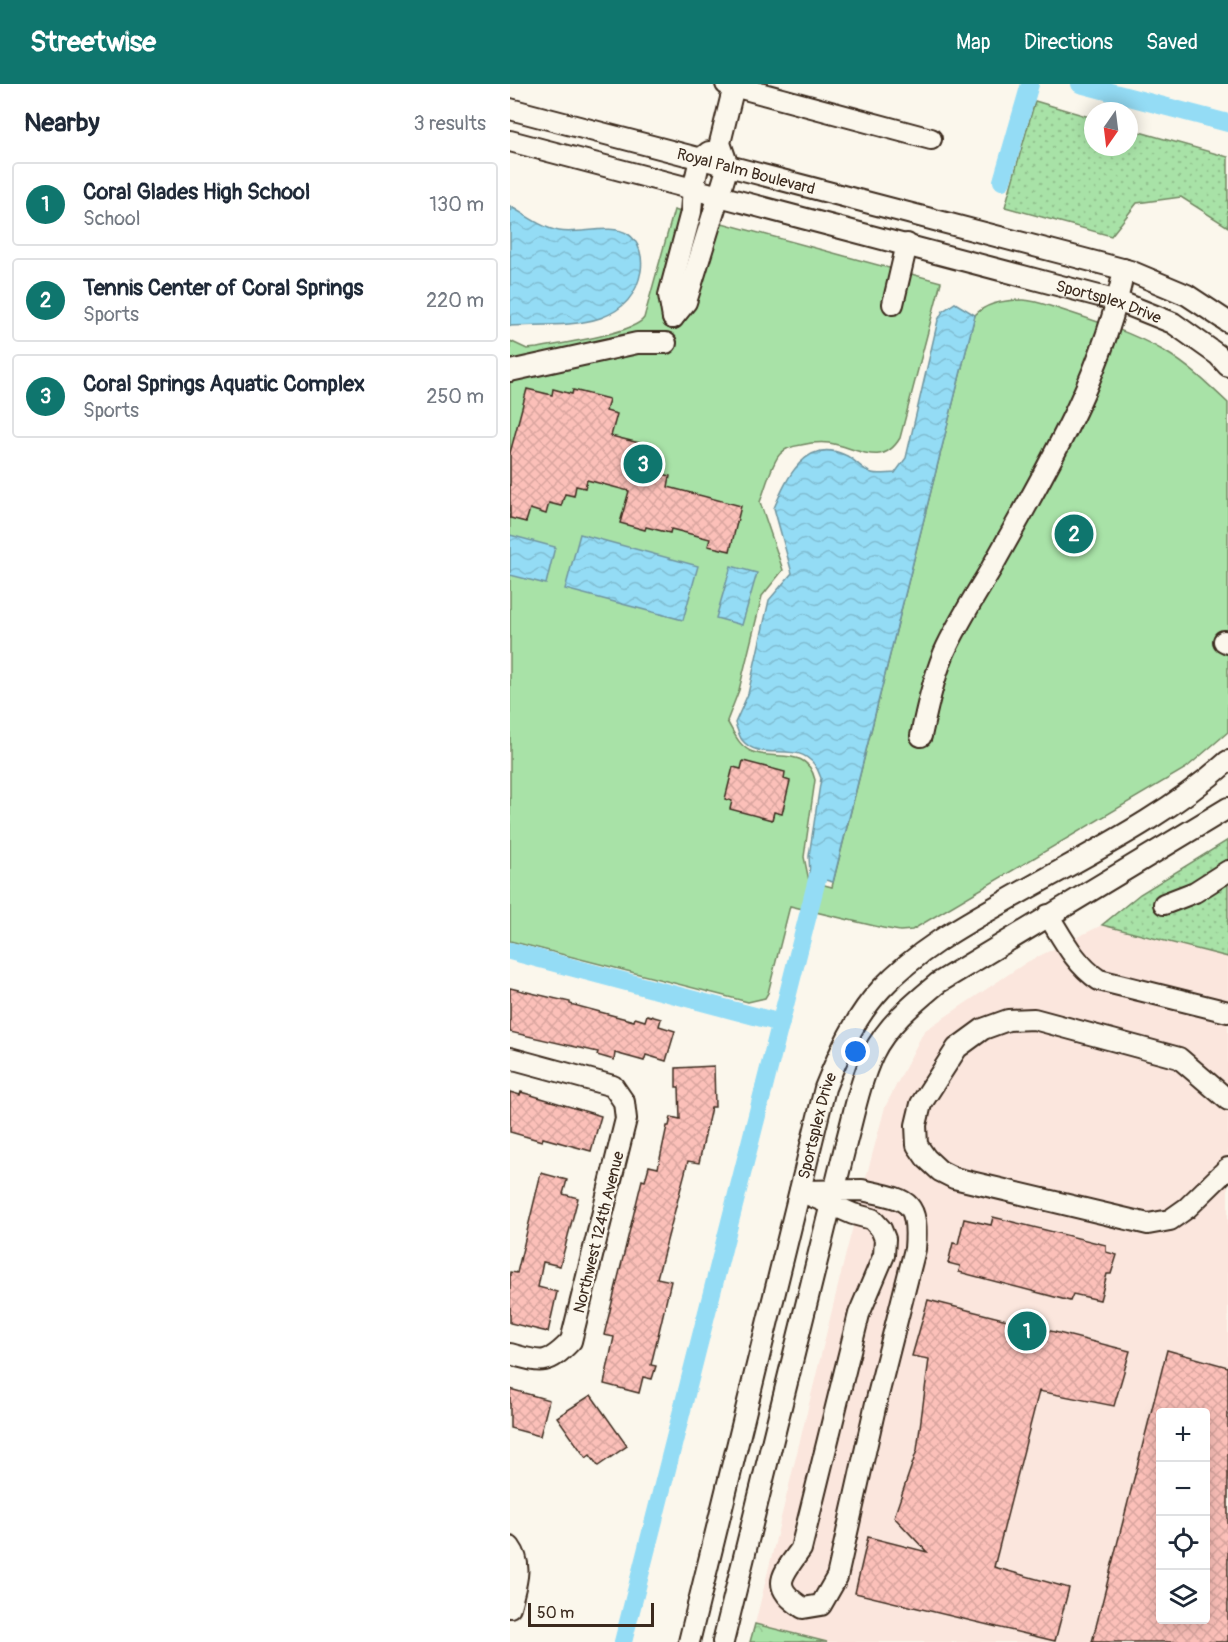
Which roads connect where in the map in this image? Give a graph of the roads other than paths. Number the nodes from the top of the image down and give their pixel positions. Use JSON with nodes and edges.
{"nodes":[{"id":1,"x":730,"y":85,"type":"edge"},
{"id":2,"x":510,"y":109,"type":"edge"},
{"id":3,"x":931,"y":139,"type":"dead end"},
{"id":4,"x":510,"y":141,"type":"edge"},
{"id":5,"x":720,"y":143,"type":"junction"},
{"id":6,"x":700,"y":159,"type":"junction"},
{"id":7,"x":728,"y":166,"type":"junction"},
{"id":8,"x":693,"y":189,"type":"junction"},
{"id":9,"x":719,"y":196,"type":"junction"},
{"id":10,"x":984,"y":233,"type":"joint"},
{"id":11,"x":907,"y":244,"type":"junction"},
{"id":12,"x":977,"y":263,"type":"joint"},
{"id":13,"x":1124,"y":269,"type":"junction"},
{"id":14,"x":1118,"y":301,"type":"junction"},
{"id":15,"x":893,"y":304,"type":"dead end"},
{"id":16,"x":1228,"y":322,"type":"edge"},
{"id":17,"x":666,"y":343,"type":"dead end"},
{"id":18,"x":1228,"y":366,"type":"edge"},
{"id":19,"x":510,"y":371,"type":"edge"},
{"id":20,"x":921,"y":736,"type":"dead end"},
{"id":21,"x":1228,"y":761,"type":"edge"},
{"id":22,"x":1228,"y":808,"type":"edge"},
{"id":23,"x":1228,"y":871,"type":"edge"},
{"id":24,"x":1164,"y":904,"type":"dead end"},
{"id":25,"x":1048,"y":915,"type":"junction"},
{"id":26,"x":1228,"y":1012,"type":"edge"},
{"id":27,"x":510,"y":1058,"type":"edge"},
{"id":28,"x":1228,"y":1100,"type":"edge"},
{"id":29,"x":1228,"y":1168,"type":"edge"},
{"id":30,"x":800,"y":1191,"type":"junction"},
{"id":31,"x":833,"y":1198,"type":"junction"},
{"id":32,"x":510,"y":1354,"type":"edge"},
{"id":33,"x":513,"y":1552,"type":"edge"},
{"id":34,"x":510,"y":1607,"type":"edge"},
{"id":35,"x":688,"y":1642,"type":"edge"},
{"id":36,"x":723,"y":1642,"type":"edge"}],
"edges":[{"from":1,"to":3,"type":"street"},
{"from":1,"to":5,"type":"street"},
{"from":2,"to":6,"type":"street","name":"Royal Palm Boulevard"},
{"from":4,"to":8,"type":"street","name":"Royal Palm Boulevard"},
{"from":5,"to":6,"type":"street"},
{"from":5,"to":7,"type":"street"},
{"from":6,"to":7,"type":"street","name":"Royal Palm Boulevard"},
{"from":6,"to":8,"type":"street"},
{"from":7,"to":9,"type":"street"},
{"from":7,"to":10,"type":"street","name":"Royal Palm Boulevard"},
{"from":8,"to":9,"type":"street","name":"Royal Palm Boulevard"},
{"from":8,"to":9,"type":"street"},
{"from":9,"to":11,"type":"street","name":"Royal Palm Boulevard"},
{"from":10,"to":13,"type":"street","name":"Sportsplex Drive"},
{"from":11,"to":12,"type":"street","name":"Royal Palm Boulevard"},
{"from":11,"to":15,"type":"street"},
{"from":12,"to":14,"type":"street","name":"Sportsplex Drive"},
{"from":13,"to":14,"type":"street"},
{"from":13,"to":16,"type":"street","name":"Sportsplex Drive"},
{"from":14,"to":18,"type":"street","name":"Sportsplex Drive"},
{"from":14,"to":20,"type":"street"},
{"from":17,"to":19,"type":"street"},
{"from":21,"to":30,"type":"street","name":"Sportsplex Drive"},
{"from":22,"to":25,"type":"street","name":"Sportsplex Drive"},
{"from":23,"to":24,"type":"street"},
{"from":25,"to":26,"type":"street"},
{"from":25,"to":31,"type":"street","name":"Sportsplex Drive"},
{"from":27,"to":32,"type":"street","name":"Northwest 124th Avenue"},
{"from":28,"to":29,"type":"street"},
{"from":30,"to":31,"type":"street"},
{"from":30,"to":35,"type":"street","name":"Sportsplex Drive"},
{"from":31,"to":31,"type":"street"},
{"from":31,"to":36,"type":"street","name":"Sportsplex Drive"},
{"from":33,"to":34,"type":"street"}]}
